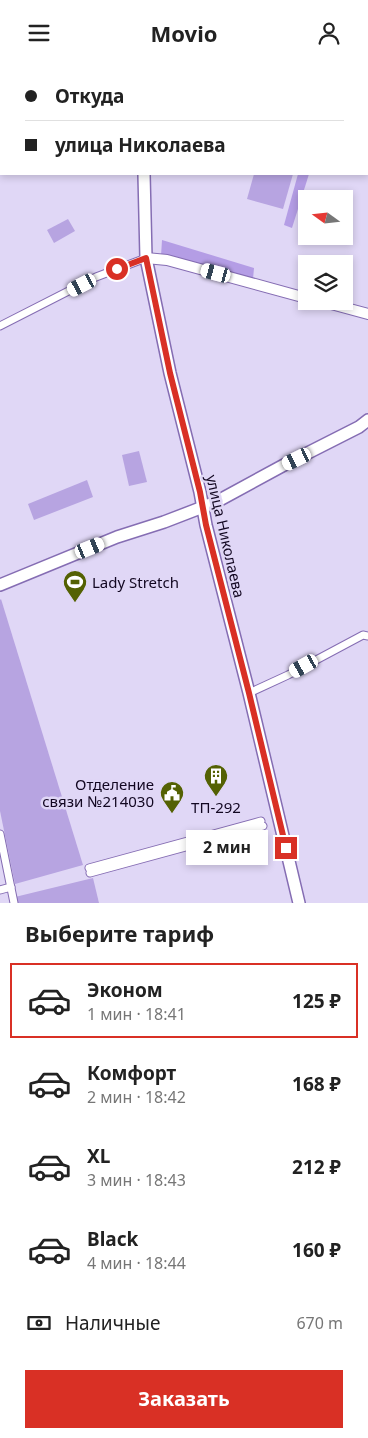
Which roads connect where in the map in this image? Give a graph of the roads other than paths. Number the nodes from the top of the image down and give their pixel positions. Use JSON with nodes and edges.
{"nodes":[{"id":1,"x":144,"y":175,"type":"edge"},
{"id":2,"x":146,"y":258,"type":"junction"},
{"id":3,"x":298,"y":295,"type":"edge"},
{"id":4,"x":353,"y":310,"type":"edge"},
{"id":5,"x":368,"y":314,"type":"edge"},
{"id":6,"x":0,"y":327,"type":"edge"},
{"id":7,"x":368,"y":420,"type":"edge"},
{"id":8,"x":202,"y":507,"type":"junction"},
{"id":9,"x":0,"y":585,"type":"edge"},
{"id":10,"x":368,"y":635,"type":"edge"},
{"id":11,"x":249,"y":693,"type":"junction"},
{"id":12,"x":262,"y":823,"type":"dead end"},
{"id":13,"x":0,"y":835,"type":"edge"},
{"id":14,"x":90,"y":871,"type":"dead end"},
{"id":15,"x":11,"y":887,"type":"junction"},
{"id":16,"x":0,"y":890,"type":"edge"},
{"id":17,"x":14,"y":903,"type":"edge"},
{"id":18,"x":299,"y":903,"type":"edge"}],
"edges":[{"from":1,"to":2,"type":"main road","name":"улица Николаева"},
{"from":2,"to":3,"type":"street"},
{"from":2,"to":6,"type":"street"},
{"from":2,"to":8,"type":"main road","name":"улица Николаева"},
{"from":4,"to":5,"type":"street"},
{"from":7,"to":8,"type":"main road"},
{"from":8,"to":9,"type":"main road"},
{"from":8,"to":11,"type":"main road","name":"улица Николаева"},
{"from":10,"to":11,"type":"street"},
{"from":11,"to":18,"type":"main road","name":"улица Николаева"},
{"from":12,"to":14,"type":"street"},
{"from":13,"to":15,"type":"street"},
{"from":15,"to":16,"type":"street"},
{"from":15,"to":17,"type":"street"}]}
